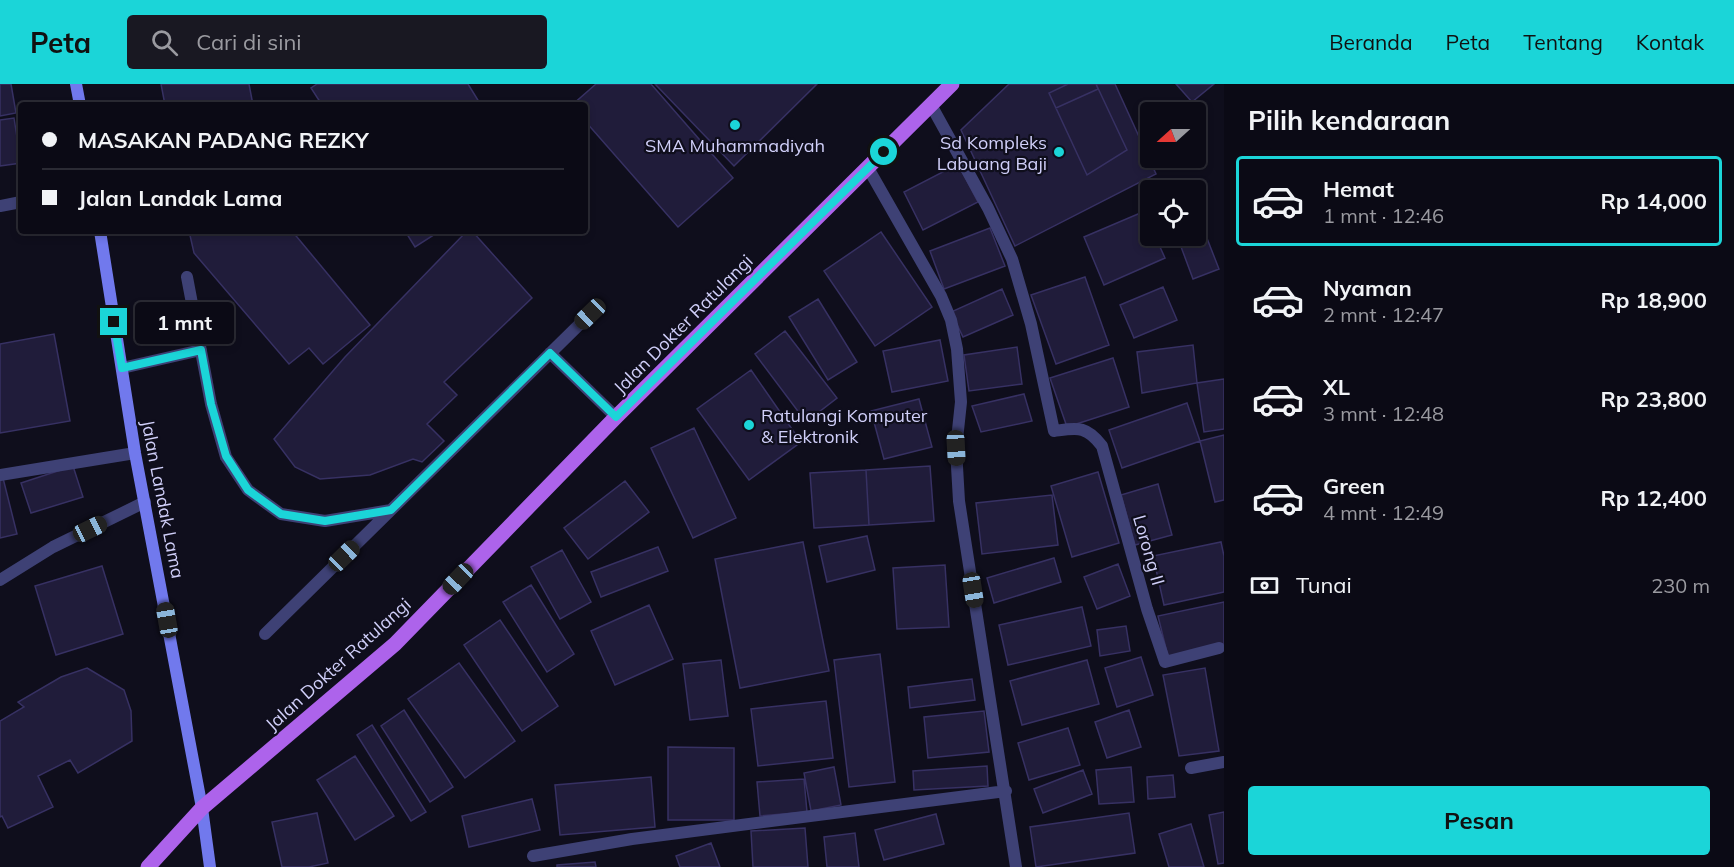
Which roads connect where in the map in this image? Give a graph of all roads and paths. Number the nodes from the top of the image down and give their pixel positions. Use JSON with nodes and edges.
{"nodes":[{"id":1,"x":76,"y":84,"type":"edge"},
{"id":2,"x":952,"y":84,"type":"edge"},
{"id":3,"x":79,"y":102,"type":"edge"},
{"id":4,"x":931,"y":105,"type":"junction"},
{"id":5,"x":868,"y":168,"type":"junction"},
{"id":6,"x":18,"y":203,"type":"edge"},
{"id":7,"x":0,"y":206,"type":"edge"},
{"id":8,"x":100,"y":234,"type":"edge"},
{"id":9,"x":187,"y":277,"type":"dead end"},
{"id":10,"x":590,"y":314,"type":"dead end"},
{"id":11,"x":201,"y":350,"type":"junction"},
{"id":12,"x":550,"y":353,"type":"junction"},
{"id":13,"x":122,"y":368,"type":"junction"},
{"id":14,"x":616,"y":417,"type":"junction"},
{"id":15,"x":135,"y":453,"type":"junction"},
{"id":16,"x":0,"y":475,"type":"edge"},
{"id":17,"x":146,"y":502,"type":"junction"},
{"id":18,"x":391,"y":510,"type":"junction"},
{"id":19,"x":0,"y":580,"type":"edge"},
{"id":20,"x":265,"y":634,"type":"dead end"},
{"id":21,"x":1219,"y":648,"type":"dead end"},
{"id":22,"x":1224,"y":762,"type":"edge"},
{"id":23,"x":1191,"y":768,"type":"dead end"},
{"id":24,"x":1006,"y":791,"type":"junction"},
{"id":25,"x":202,"y":808,"type":"junction"},
{"id":26,"x":533,"y":856,"type":"dead end"},
{"id":27,"x":148,"y":867,"type":"edge"},
{"id":28,"x":210,"y":867,"type":"edge"},
{"id":29,"x":1017,"y":867,"type":"edge"}],
"edges":[{"from":1,"to":3,"type":"main road"},
{"from":2,"to":4,"type":"main road","name":"Jalan Dokter Ratulangi"},
{"from":4,"to":5,"type":"main road","name":"Jalan Dokter Ratulangi"},
{"from":4,"to":21,"type":"street","name":"Lorong II"},
{"from":5,"to":14,"type":"main road","name":"Jalan Dokter Ratulangi"},
{"from":5,"to":24,"type":"street"},
{"from":6,"to":7,"type":"street"},
{"from":8,"to":13,"type":"main road","name":"Jalan Landak Lama"},
{"from":9,"to":11,"type":"street"},
{"from":10,"to":12,"type":"street"},
{"from":11,"to":13,"type":"street"},
{"from":11,"to":18,"type":"street"},
{"from":12,"to":14,"type":"street"},
{"from":12,"to":18,"type":"street"},
{"from":13,"to":15,"type":"main road","name":"Jalan Landak Lama"},
{"from":14,"to":25,"type":"main road","name":"Jalan Dokter Ratulangi"},
{"from":15,"to":16,"type":"street"},
{"from":15,"to":17,"type":"main road","name":"Jalan Landak Lama"},
{"from":17,"to":19,"type":"street"},
{"from":17,"to":25,"type":"main road","name":"Jalan Landak Lama"},
{"from":18,"to":20,"type":"street"},
{"from":22,"to":23,"type":"street"},
{"from":24,"to":26,"type":"street"},
{"from":24,"to":29,"type":"street"},
{"from":25,"to":27,"type":"main road","name":"Jalan Dokter Ratulangi"},
{"from":25,"to":28,"type":"main road","name":"Jalan Landak Lama"}]}
